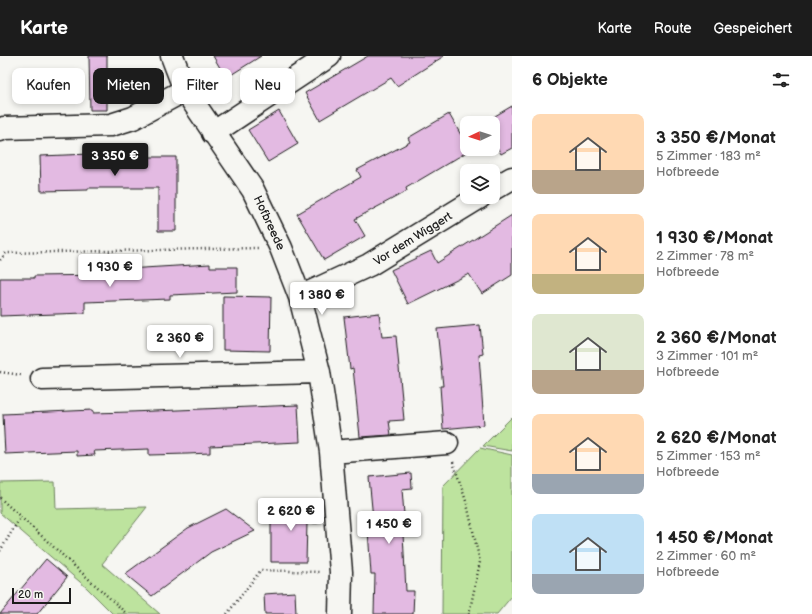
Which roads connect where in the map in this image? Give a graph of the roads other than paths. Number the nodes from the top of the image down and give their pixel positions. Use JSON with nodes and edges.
{"nodes":[{"id":1,"x":172,"y":56,"type":"edge"},
{"id":2,"x":330,"y":56,"type":"edge"},
{"id":3,"x":177,"y":68,"type":"edge"},
{"id":4,"x":172,"y":97,"type":"edge"},
{"id":5,"x":194,"y":104,"type":"edge"},
{"id":6,"x":0,"y":130,"type":"edge"},
{"id":7,"x":213,"y":133,"type":"junction"},
{"id":8,"x":512,"y":178,"type":"edge"},
{"id":9,"x":500,"y":185,"type":"edge"},
{"id":10,"x":469,"y":204,"type":"edge"},
{"id":11,"x":300,"y":297,"type":"junction"},
{"id":12,"x":319,"y":372,"type":"junction"},
{"id":13,"x":42,"y":379,"type":"dead end"},
{"id":14,"x":447,"y":443,"type":"road end"},
{"id":15,"x":331,"y":452,"type":"junction"},
{"id":16,"x":340,"y":614,"type":"edge"}],
"edges":[{"from":1,"to":3,"type":"street","name":"Hofbreede"},
{"from":2,"to":7,"type":"street"},
{"from":4,"to":6,"type":"street"},
{"from":5,"to":7,"type":"street","name":"Hofbreede"},
{"from":7,"to":11,"type":"street","name":"Hofbreede"},
{"from":8,"to":9,"type":"street"},
{"from":10,"to":11,"type":"street","name":"Vor dem Wiggert"},
{"from":11,"to":12,"type":"street","name":"Hofbreede"},
{"from":12,"to":13,"type":"street"},
{"from":12,"to":15,"type":"street","name":"Hofbreede"},
{"from":14,"to":15,"type":"street"},
{"from":15,"to":16,"type":"street","name":"Hofbreede"}]}
